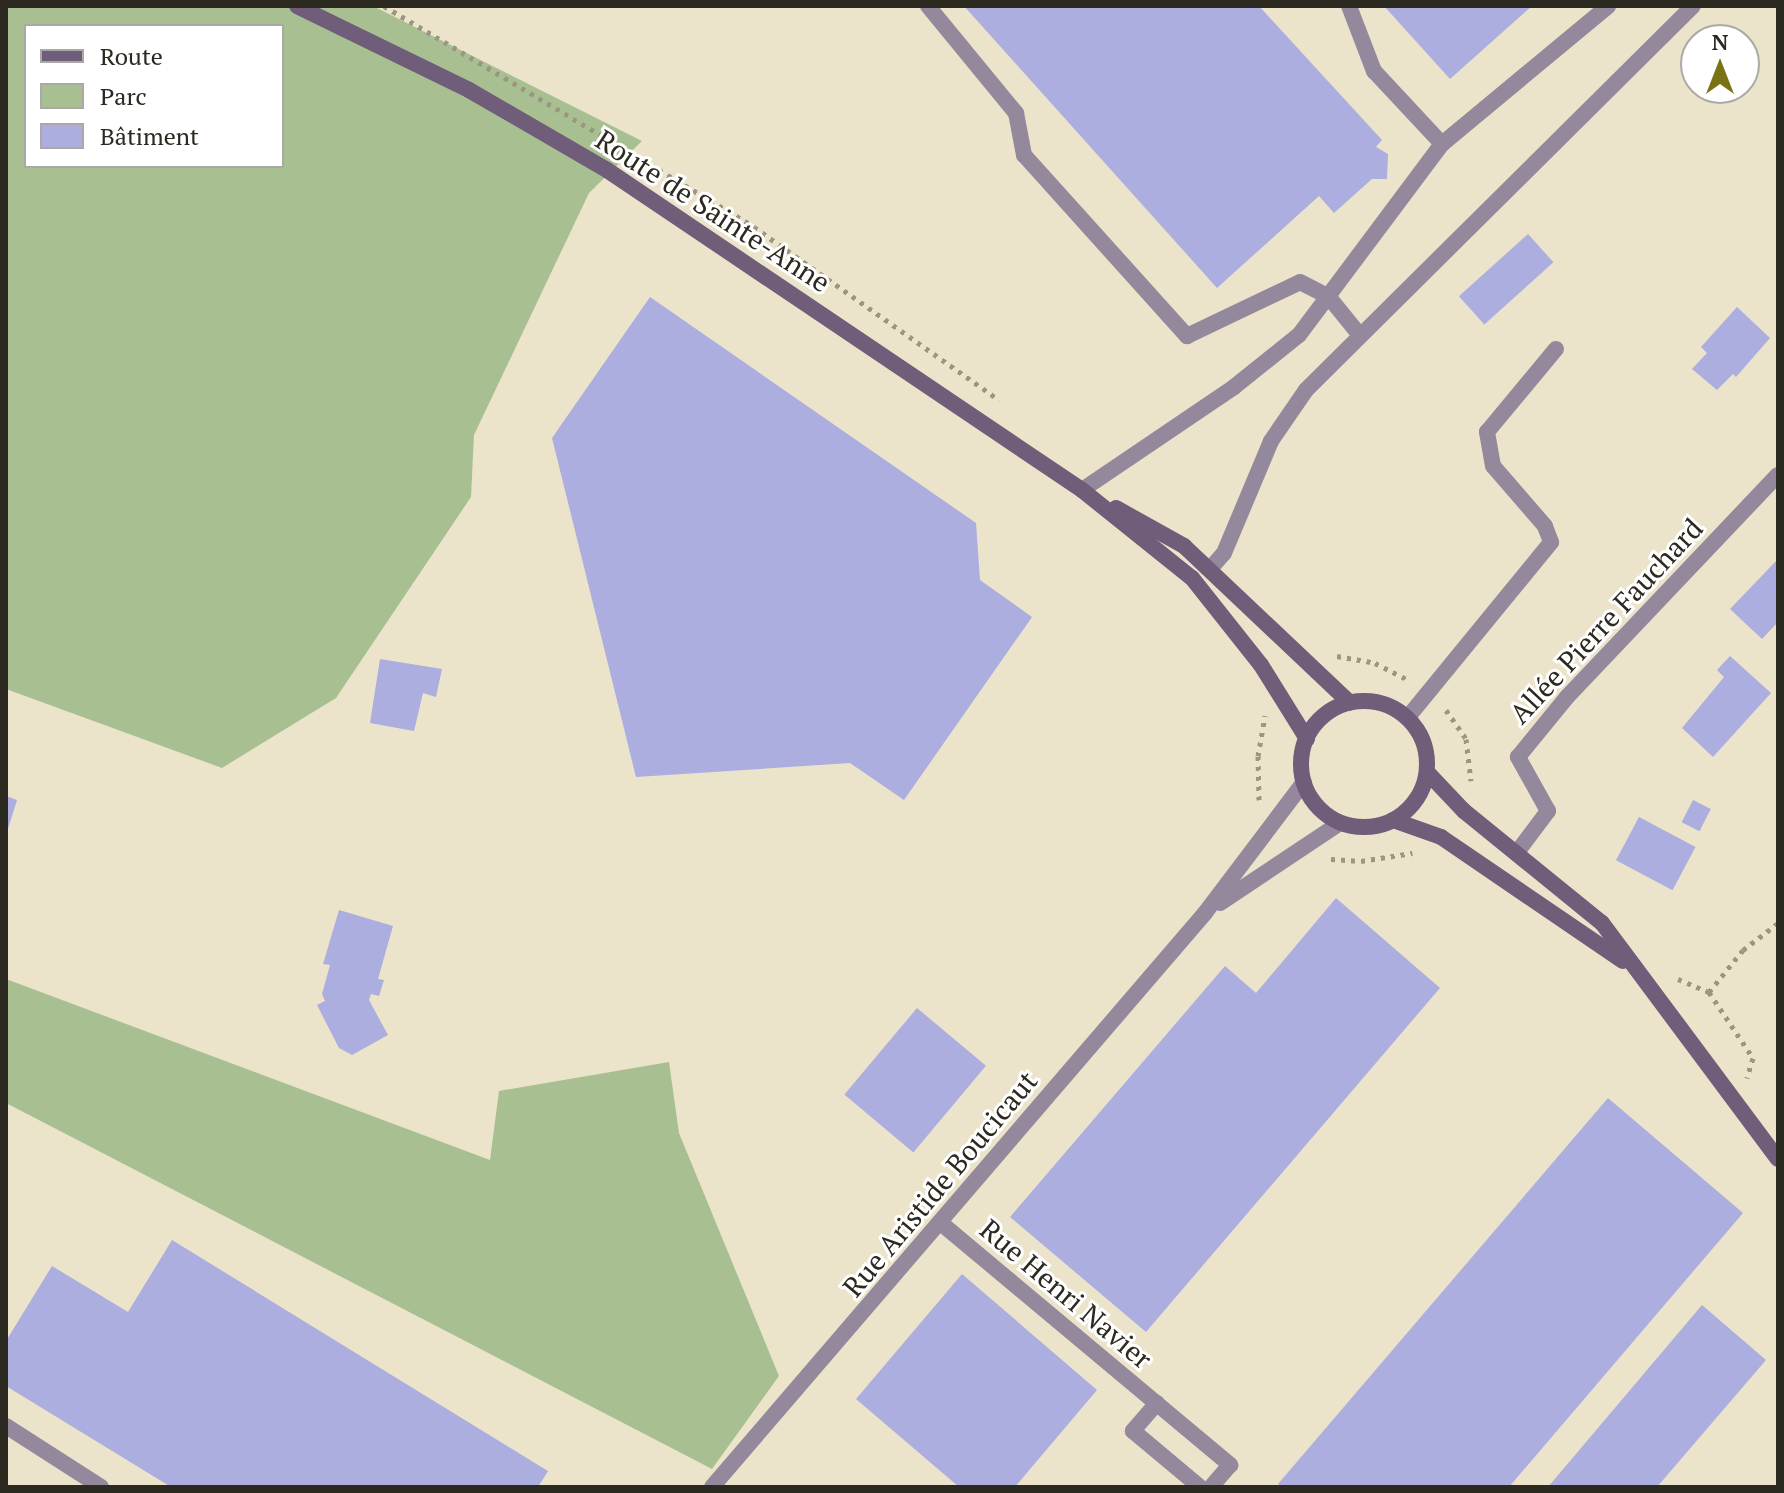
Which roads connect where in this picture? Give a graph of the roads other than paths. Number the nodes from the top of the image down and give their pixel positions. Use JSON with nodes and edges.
{"nodes":[{"id":1,"x":297,"y":6,"type":"edge"},
{"id":2,"x":928,"y":6,"type":"edge"},
{"id":3,"x":1349,"y":6,"type":"edge"},
{"id":4,"x":1608,"y":6,"type":"edge"},
{"id":5,"x":1692,"y":6,"type":"edge"},
{"id":6,"x":1442,"y":144,"type":"junction"},
{"id":7,"x":1328,"y":296,"type":"junction"},
{"id":8,"x":1358,"y":333,"type":"junction"},
{"id":9,"x":1556,"y":349,"type":"dead end"},
{"id":10,"x":1778,"y":475,"type":"edge"},
{"id":11,"x":1082,"y":490,"type":"junction"},
{"id":12,"x":1210,"y":569,"type":"junction"},
{"id":13,"x":1350,"y":703,"type":"junction"},
{"id":14,"x":1408,"y":717,"type":"junction"},
{"id":15,"x":1307,"y":739,"type":"junction"},
{"id":16,"x":1427,"y":772,"type":"junction"},
{"id":17,"x":1304,"y":782,"type":"junction"},
{"id":18,"x":1393,"y":820,"type":"junction"},
{"id":19,"x":1340,"y":823,"type":"junction"},
{"id":20,"x":1518,"y":851,"type":"junction"},
{"id":21,"x":1205,"y":913,"type":"junction"},
{"id":22,"x":1637,"y":972,"type":"junction"},
{"id":23,"x":1778,"y":1159,"type":"edge"},
{"id":24,"x":942,"y":1224,"type":"junction"},
{"id":25,"x":1157,"y":1403,"type":"junction"},
{"id":26,"x":6,"y":1426,"type":"edge"},
{"id":27,"x":101,"y":1487,"type":"edge"},
{"id":28,"x":712,"y":1487,"type":"edge"},
{"id":29,"x":1200,"y":1487,"type":"edge"},
{"id":30,"x":1211,"y":1487,"type":"edge"}],
"edges":[{"from":1,"to":11,"type":"main road","name":"Route de Sainte-Anne"},
{"from":2,"to":7,"type":"street"},
{"from":3,"to":6,"type":"street"},
{"from":4,"to":6,"type":"street"},
{"from":5,"to":8,"type":"street"},
{"from":6,"to":7,"type":"street"},
{"from":7,"to":8,"type":"street"},
{"from":7,"to":11,"type":"street"},
{"from":8,"to":12,"type":"street"},
{"from":9,"to":14,"type":"street"},
{"from":10,"to":20,"type":"street","name":"Allée Pierre Fauchard"},
{"from":11,"to":12,"type":"main road","name":"Route de Sainte-Anne"},
{"from":11,"to":15,"type":"main road","name":"Route de Sainte-Anne"},
{"from":12,"to":13,"type":"main road","name":"Route de Sainte-Anne"},
{"from":13,"to":14,"type":"main road"},
{"from":13,"to":15,"type":"main road"},
{"from":14,"to":16,"type":"main road"},
{"from":15,"to":17,"type":"main road"},
{"from":16,"to":18,"type":"main road"},
{"from":16,"to":20,"type":"main road"},
{"from":17,"to":19,"type":"main road"},
{"from":17,"to":21,"type":"street","name":"Rue Aristide Boucicaut"},
{"from":18,"to":19,"type":"main road"},
{"from":18,"to":22,"type":"main road"},
{"from":19,"to":21,"type":"street","name":"Rue Aristide Boucicaut"},
{"from":20,"to":22,"type":"main road"},
{"from":21,"to":24,"type":"street","name":"Rue Aristide Boucicaut"},
{"from":22,"to":23,"type":"main road"},
{"from":24,"to":25,"type":"street","name":"Rue Henri Navier"},
{"from":24,"to":28,"type":"street","name":"Rue Aristide Boucicaut"},
{"from":25,"to":29,"type":"street","name":"Rue Henri Navier"},
{"from":25,"to":30,"type":"street","name":"Rue Henri Navier"},
{"from":26,"to":27,"type":"street"}]}
